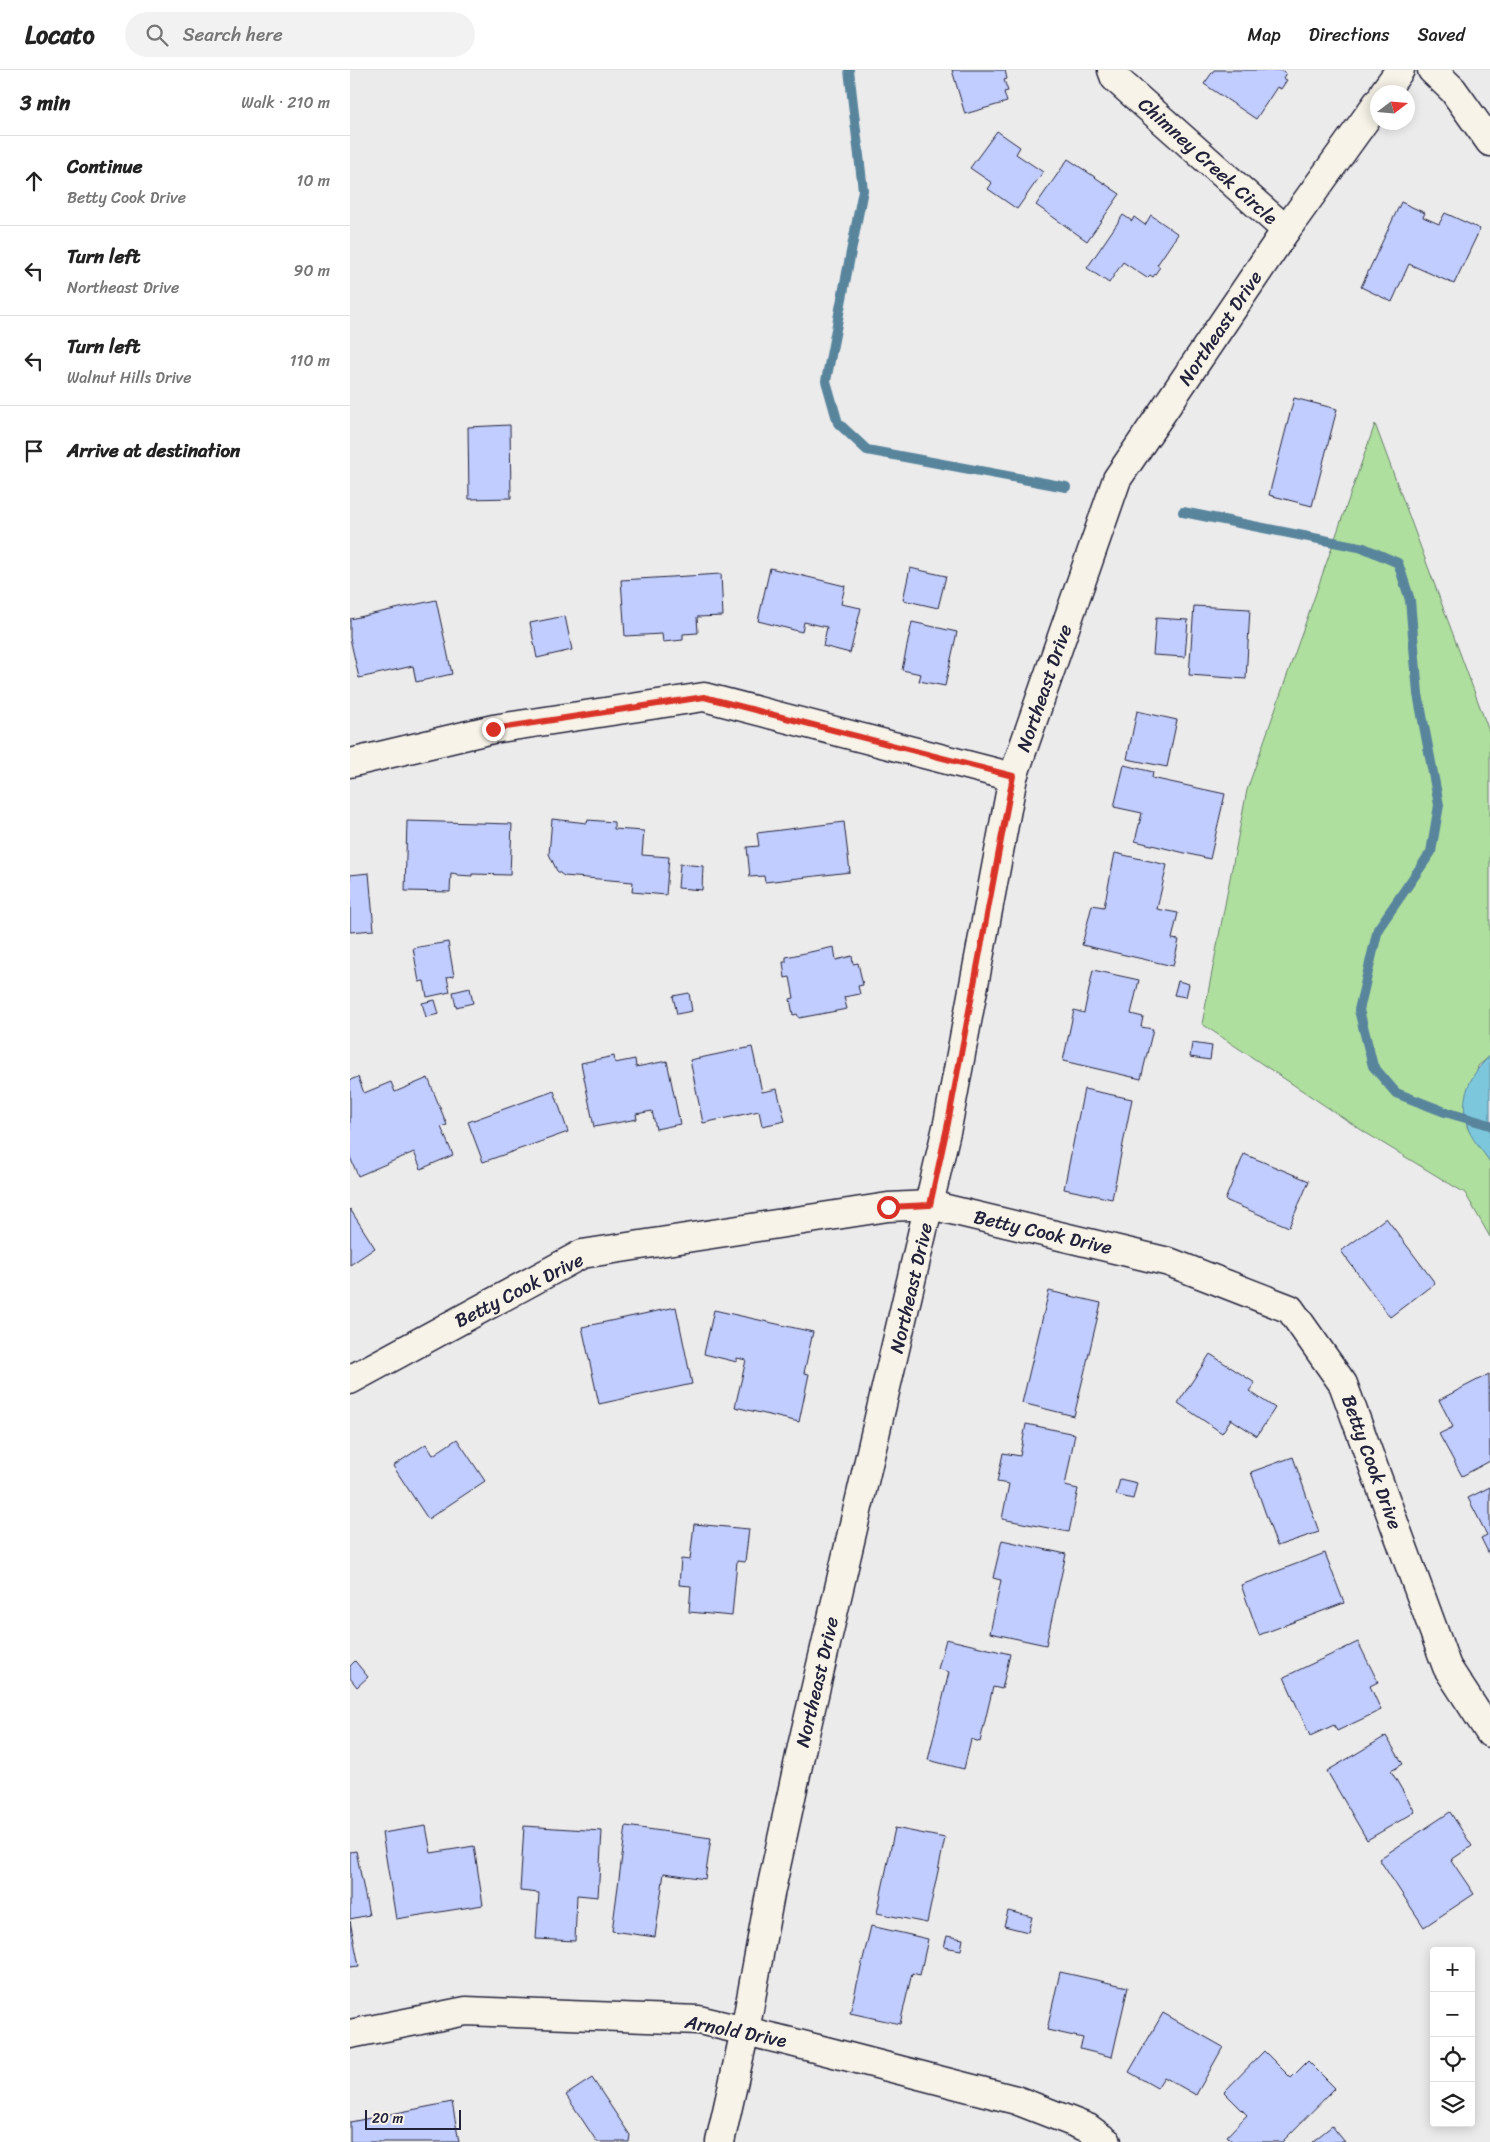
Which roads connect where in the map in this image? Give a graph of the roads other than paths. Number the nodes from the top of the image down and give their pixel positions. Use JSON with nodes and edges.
{"nodes":[{"id":1,"x":1112,"y":70,"type":"edge"},
{"id":2,"x":1400,"y":70,"type":"edge"},
{"id":3,"x":1432,"y":70,"type":"edge"},
{"id":4,"x":1389,"y":85,"type":"edge"},
{"id":5,"x":1370,"y":113,"type":"edge"},
{"id":6,"x":1490,"y":142,"type":"edge"},
{"id":7,"x":1286,"y":230,"type":"junction"},
{"id":8,"x":350,"y":763,"type":"edge"},
{"id":9,"x":1013,"y":776,"type":"junction"},
{"id":10,"x":930,"y":1205,"type":"junction"},
{"id":11,"x":350,"y":1380,"type":"edge"},
{"id":12,"x":1490,"y":1733,"type":"edge"},
{"id":13,"x":745,"y":2031,"type":"junction"},
{"id":14,"x":350,"y":2034,"type":"edge"},
{"id":15,"x":720,"y":2142,"type":"edge"},
{"id":16,"x":1107,"y":2142,"type":"edge"}],
"edges":[{"from":1,"to":7,"type":"street","name":"Chimney Creek Circle"},
{"from":2,"to":4,"type":"street"},
{"from":3,"to":6,"type":"street"},
{"from":5,"to":7,"type":"street","name":"Northeast Drive"},
{"from":7,"to":9,"type":"street","name":"Northeast Drive"},
{"from":8,"to":9,"type":"street"},
{"from":9,"to":10,"type":"street","name":"Northeast Drive"},
{"from":10,"to":11,"type":"street","name":"Betty Cook Drive"},
{"from":10,"to":12,"type":"street","name":"Betty Cook Drive"},
{"from":10,"to":13,"type":"street","name":"Northeast Drive"},
{"from":13,"to":14,"type":"street","name":"Arnold Drive"},
{"from":13,"to":15,"type":"street","name":"Northeast Drive"},
{"from":13,"to":16,"type":"street","name":"Arnold Drive"}]}
